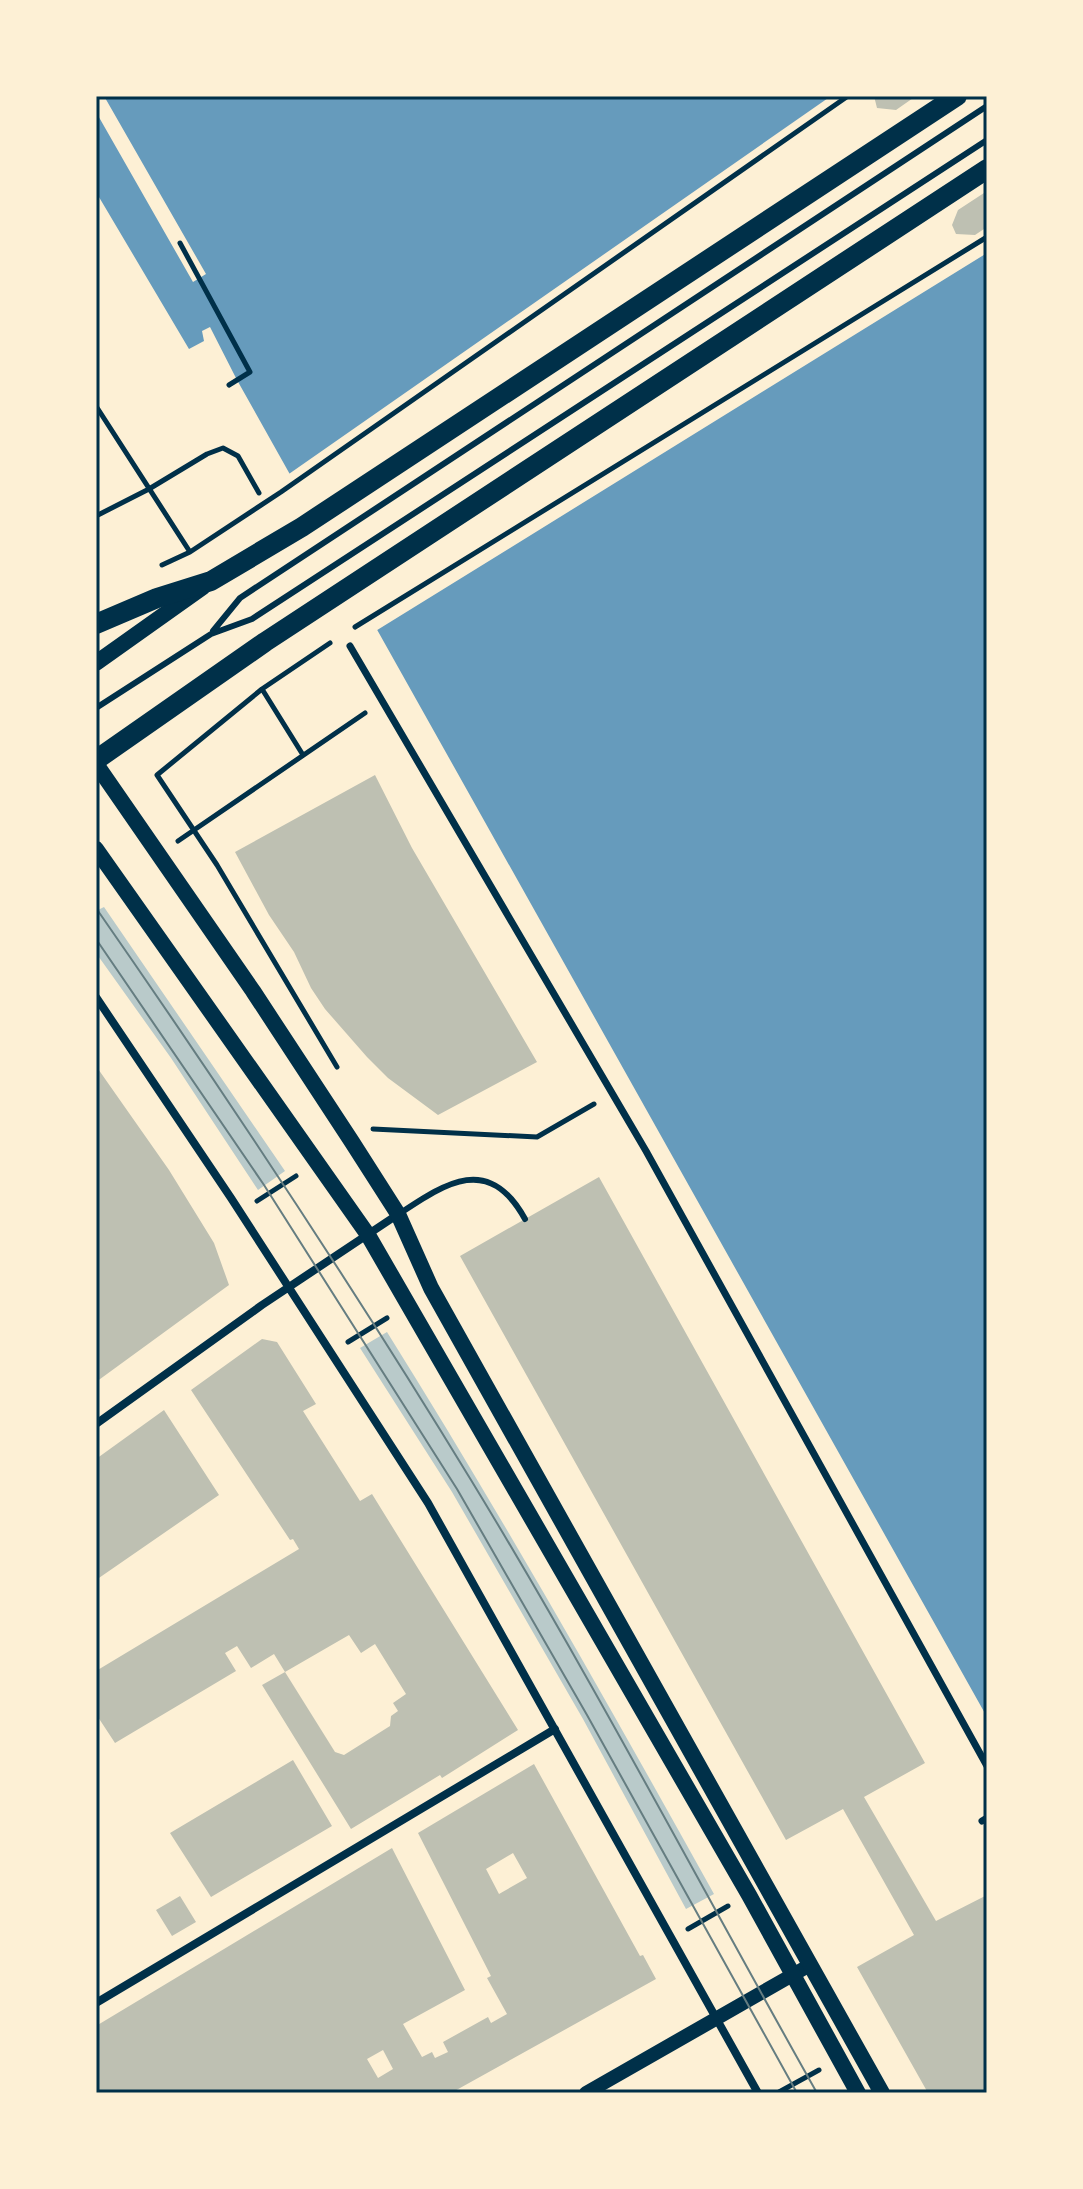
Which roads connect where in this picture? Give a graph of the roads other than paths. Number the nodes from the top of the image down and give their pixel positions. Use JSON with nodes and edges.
{"nodes":[{"id":1,"x":957,"y":96,"type":"edge"},
{"id":2,"x":987,"y":106,"type":"edge"},
{"id":3,"x":987,"y":140,"type":"edge"},
{"id":4,"x":987,"y":169,"type":"edge"},
{"id":5,"x":211,"y":581,"type":"junction"},
{"id":6,"x":96,"y":624,"type":"edge"},
{"id":7,"x":211,"y":634,"type":"junction"},
{"id":8,"x":350,"y":646,"type":"dead end"},
{"id":9,"x":96,"y":663,"type":"edge"},
{"id":10,"x":96,"y":708,"type":"edge"},
{"id":11,"x":96,"y":762,"type":"edge"},
{"id":12,"x":96,"y":849,"type":"edge"},
{"id":13,"x":96,"y":997,"type":"edge"},
{"id":14,"x":398,"y":1214,"type":"junction"},
{"id":15,"x":525,"y":1219,"type":"dead end"},
{"id":16,"x":368,"y":1235,"type":"junction"},
{"id":17,"x":289,"y":1288,"type":"junction"},
{"id":18,"x":96,"y":1424,"type":"edge"},
{"id":19,"x":555,"y":1729,"type":"junction"},
{"id":20,"x":987,"y":1766,"type":"edge"},
{"id":21,"x":810,"y":1965,"type":"junction"},
{"id":22,"x":793,"y":1975,"type":"junction"},
{"id":23,"x":96,"y":2003,"type":"edge"},
{"id":24,"x":717,"y":2018,"type":"junction"},
{"id":25,"x":586,"y":2093,"type":"edge"},
{"id":26,"x":758,"y":2093,"type":"edge"},
{"id":27,"x":858,"y":2093,"type":"edge"},
{"id":28,"x":882,"y":2093,"type":"edge"}],
"edges":[{"from":1,"to":5,"type":"main road"},
{"from":2,"to":7,"type":"lane"},
{"from":3,"to":7,"type":"lane"},
{"from":4,"to":11,"type":"main road"},
{"from":5,"to":6,"type":"main road"},
{"from":5,"to":9,"type":"main road"},
{"from":7,"to":10,"type":"lane"},
{"from":8,"to":20,"type":"street"},
{"from":11,"to":14,"type":"main road"},
{"from":12,"to":16,"type":"main road"},
{"from":13,"to":17,"type":"street"},
{"from":14,"to":15,"type":"lane"},
{"from":14,"to":16,"type":"street"},
{"from":14,"to":21,"type":"main road"},
{"from":16,"to":17,"type":"street"},
{"from":16,"to":22,"type":"main road"},
{"from":17,"to":18,"type":"street"},
{"from":17,"to":19,"type":"street"},
{"from":19,"to":23,"type":"street"},
{"from":19,"to":24,"type":"street"},
{"from":21,"to":22,"type":"street"},
{"from":21,"to":28,"type":"main road"},
{"from":22,"to":24,"type":"street"},
{"from":22,"to":27,"type":"main road"},
{"from":24,"to":25,"type":"street"},
{"from":24,"to":26,"type":"street"}]}
